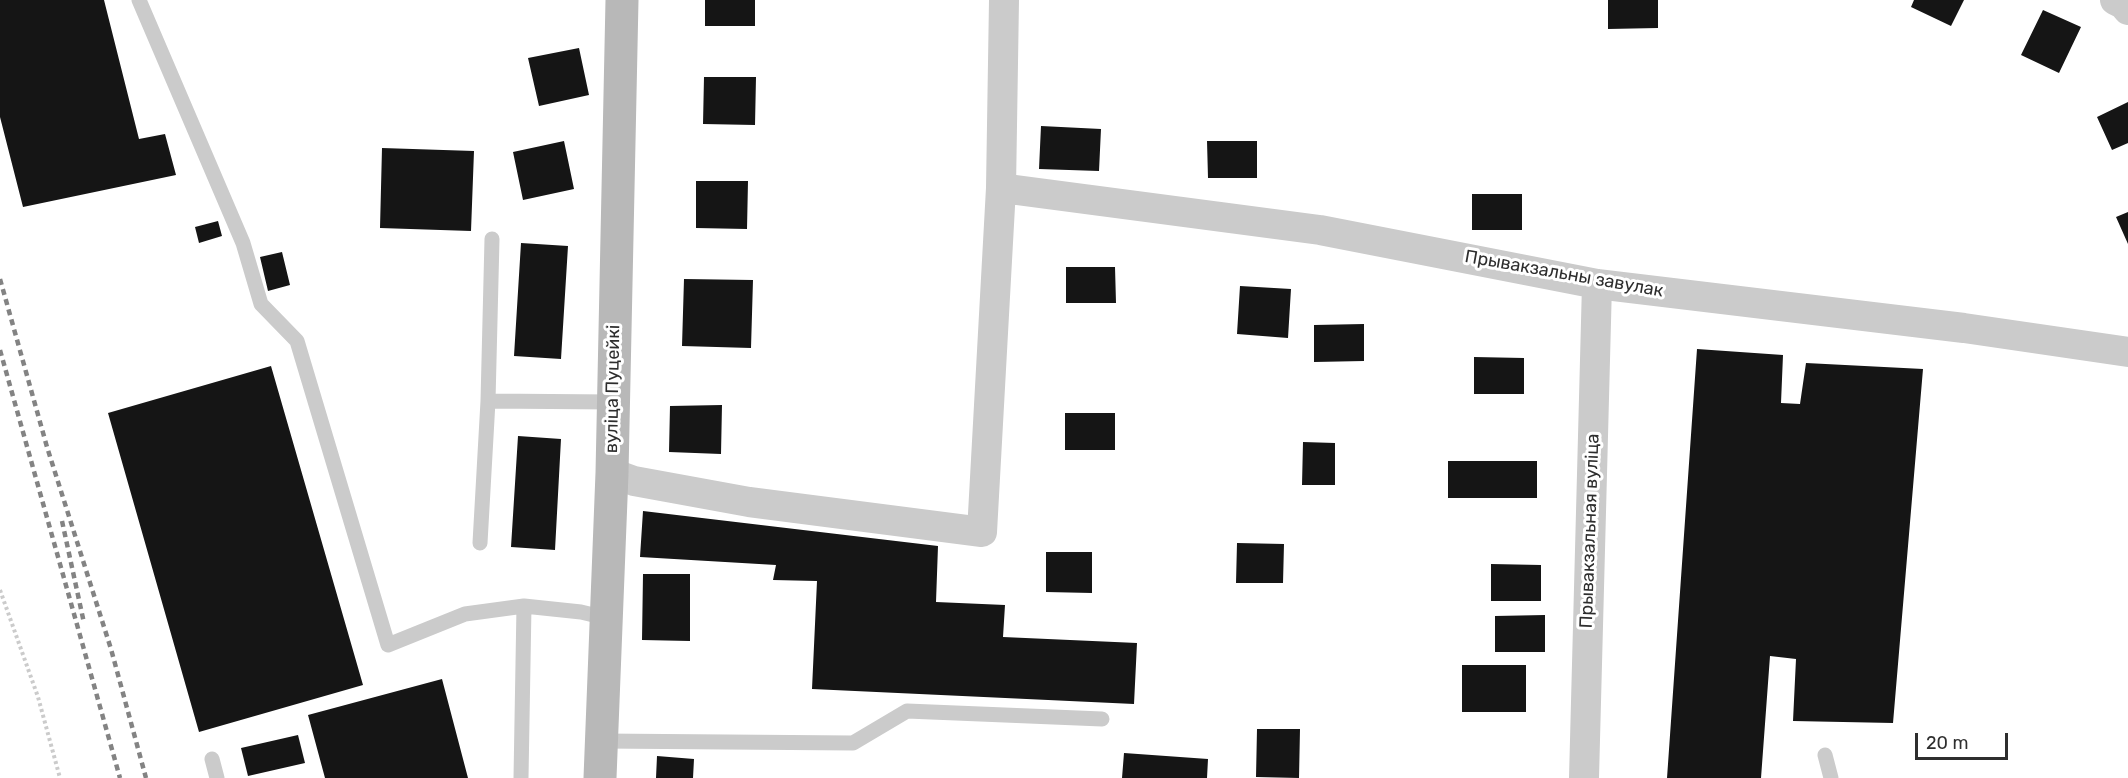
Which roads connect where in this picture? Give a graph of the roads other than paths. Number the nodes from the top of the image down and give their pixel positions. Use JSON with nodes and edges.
{"nodes":[{"id":1,"x":139,"y":0,"type":"edge"},
{"id":2,"x":622,"y":0,"type":"edge"},
{"id":3,"x":1004,"y":0,"type":"edge"},
{"id":4,"x":1001,"y":188,"type":"junction"},
{"id":5,"x":492,"y":239,"type":"dead end"},
{"id":6,"x":1597,"y":284,"type":"junction"},
{"id":7,"x":2128,"y":352,"type":"edge"},
{"id":8,"x":488,"y":401,"type":"junction"},
{"id":9,"x":612,"y":402,"type":"junction"},
{"id":10,"x":612,"y":473,"type":"junction"},
{"id":11,"x":480,"y":543,"type":"dead end"},
{"id":12,"x":524,"y":606,"type":"junction"},
{"id":13,"x":606,"y":618,"type":"junction"},
{"id":14,"x":1102,"y":719,"type":"dead end"},
{"id":15,"x":602,"y":741,"type":"junction"},
{"id":16,"x":1825,"y":755,"type":"dead end"},
{"id":17,"x":212,"y":759,"type":"dead end"},
{"id":18,"x":217,"y":778,"type":"edge"},
{"id":19,"x":521,"y":778,"type":"edge"},
{"id":20,"x":600,"y":778,"type":"edge"},
{"id":21,"x":1584,"y":778,"type":"edge"},
{"id":22,"x":1831,"y":778,"type":"edge"}],
"edges":[{"from":1,"to":12,"type":"lane"},
{"from":2,"to":9,"type":"main road","name":"вуліца Пуцейкі"},
{"from":3,"to":4,"type":"street"},
{"from":4,"to":6,"type":"street","name":"Прывакзальны завулак"},
{"from":4,"to":10,"type":"street"},
{"from":5,"to":8,"type":"lane"},
{"from":6,"to":7,"type":"street","name":"Прывакзальны завулак"},
{"from":6,"to":21,"type":"street","name":"Прывакзальная вуліца"},
{"from":8,"to":9,"type":"lane"},
{"from":8,"to":11,"type":"lane"},
{"from":9,"to":10,"type":"main road","name":"вуліца Пуцейкі"},
{"from":10,"to":13,"type":"main road","name":"вуліца Пуцейкі"},
{"from":12,"to":13,"type":"lane"},
{"from":12,"to":19,"type":"lane"},
{"from":13,"to":15,"type":"main road","name":"вуліца Пуцейкі"},
{"from":14,"to":15,"type":"lane"},
{"from":15,"to":20,"type":"main road","name":"вуліца Пуцейкі"},
{"from":16,"to":22,"type":"lane"},
{"from":17,"to":18,"type":"lane"}]}
